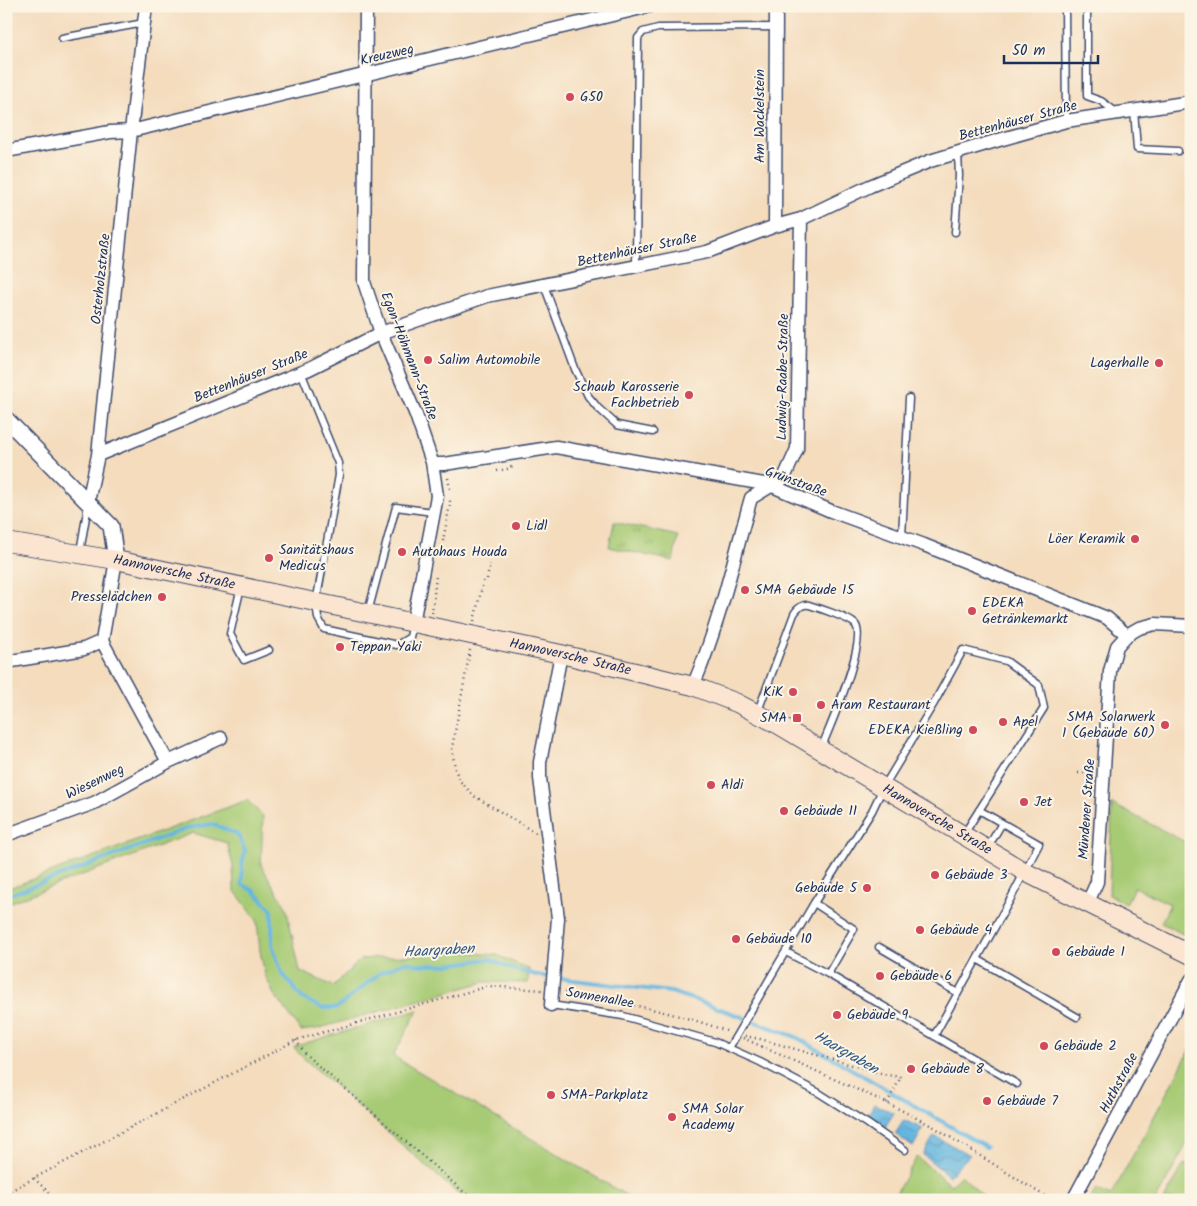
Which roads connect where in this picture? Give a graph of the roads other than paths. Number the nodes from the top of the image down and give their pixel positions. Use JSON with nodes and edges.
{"nodes":[{"id":1,"x":146,"y":6,"type":"edge"},
{"id":2,"x":366,"y":6,"type":"edge"},
{"id":3,"x":650,"y":6,"type":"edge"},
{"id":4,"x":776,"y":6,"type":"edge"},
{"id":5,"x":1065,"y":6,"type":"edge"},
{"id":6,"x":1087,"y":6,"type":"edge"},
{"id":7,"x":144,"y":22,"type":"junction"},
{"id":8,"x":776,"y":26,"type":"junction"},
{"id":9,"x":62,"y":38,"type":"dead end"},
{"id":10,"x":365,"y":76,"type":"junction"},
{"id":11,"x":1191,"y":102,"type":"edge"},
{"id":12,"x":1134,"y":110,"type":"junction"},
{"id":13,"x":1113,"y":114,"type":"junction"},
{"id":14,"x":1066,"y":121,"type":"junction"},
{"id":15,"x":130,"y":131,"type":"junction"},
{"id":16,"x":6,"y":151,"type":"edge"},
{"id":17,"x":1178,"y":151,"type":"dead end"},
{"id":18,"x":958,"y":152,"type":"junction"},
{"id":19,"x":801,"y":219,"type":"junction"},
{"id":20,"x":775,"y":226,"type":"junction"},
{"id":21,"x":955,"y":232,"type":"dead end"},
{"id":22,"x":636,"y":267,"type":"junction"},
{"id":23,"x":544,"y":285,"type":"junction"},
{"id":24,"x":381,"y":333,"type":"junction"},
{"id":25,"x":301,"y":372,"type":"junction"},
{"id":26,"x":909,"y":398,"type":"dead end"},
{"id":27,"x":6,"y":419,"type":"edge"},
{"id":28,"x":654,"y":432,"type":"dead end"},
{"id":29,"x":98,"y":454,"type":"junction"},
{"id":30,"x":433,"y":464,"type":"junction"},
{"id":31,"x":770,"y":485,"type":"junction"},
{"id":32,"x":88,"y":502,"type":"junction"},
{"id":33,"x":433,"y":512,"type":"junction"},
{"id":34,"x":902,"y":537,"type":"junction"},
{"id":35,"x":6,"y":542,"type":"edge"},
{"id":36,"x":80,"y":553,"type":"junction"},
{"id":37,"x":116,"y":560,"type":"junction"},
{"id":38,"x":241,"y":586,"type":"junction"},
{"id":39,"x":316,"y":602,"type":"junction"},
{"id":40,"x":368,"y":614,"type":"junction"},
{"id":41,"x":413,"y":623,"type":"junction"},
{"id":42,"x":1191,"y":626,"type":"edge"},
{"id":43,"x":1127,"y":635,"type":"junction"},
{"id":44,"x":102,"y":641,"type":"junction"},
{"id":45,"x":269,"y":650,"type":"dead end"},
{"id":46,"x":561,"y":654,"type":"junction"},
{"id":47,"x":6,"y":662,"type":"edge"},
{"id":48,"x":694,"y":686,"type":"junction"},
{"id":49,"x":757,"y":713,"type":"junction"},
{"id":50,"x":221,"y":738,"type":"dead end"},
{"id":51,"x":820,"y":750,"type":"junction"},
{"id":52,"x":168,"y":762,"type":"junction"},
{"id":53,"x":883,"y":788,"type":"junction"},
{"id":54,"x":979,"y":810,"type":"junction"},
{"id":55,"x":1002,"y":823,"type":"junction"},
{"id":56,"x":6,"y":835,"type":"edge"},
{"id":57,"x":963,"y":836,"type":"junction"},
{"id":58,"x":987,"y":850,"type":"junction"},
{"id":59,"x":1024,"y":872,"type":"junction"},
{"id":60,"x":814,"y":903,"type":"junction"},
{"id":61,"x":1087,"y":904,"type":"junction"},
{"id":62,"x":879,"y":947,"type":"dead end"},
{"id":63,"x":786,"y":952,"type":"junction"},
{"id":64,"x":1191,"y":955,"type":"edge"},
{"id":65,"x":977,"y":959,"type":"junction"},
{"id":66,"x":828,"y":974,"type":"junction"},
{"id":67,"x":1191,"y":980,"type":"edge"},
{"id":68,"x":958,"y":993,"type":"junction"},
{"id":69,"x":551,"y":1005,"type":"joint"},
{"id":70,"x":1077,"y":1017,"type":"dead end"},
{"id":71,"x":934,"y":1036,"type":"junction"},
{"id":72,"x":729,"y":1048,"type":"junction"},
{"id":73,"x":1017,"y":1084,"type":"dead end"},
{"id":74,"x":904,"y":1150,"type":"dead end"},
{"id":75,"x":1073,"y":1200,"type":"edge"}],
"edges":[{"from":1,"to":7,"type":"street","name":"Osterholzstraße"},
{"from":2,"to":10,"type":"street","name":"Egon-Höhmann-Straße"},
{"from":3,"to":10,"type":"street","name":"Kreuzweg"},
{"from":4,"to":8,"type":"street","name":"Am Wackelstein"},
{"from":5,"to":14,"type":"lane"},
{"from":6,"to":13,"type":"lane"},
{"from":7,"to":9,"type":"lane"},
{"from":7,"to":15,"type":"street","name":"Osterholzstraße"},
{"from":8,"to":20,"type":"street","name":"Am Wackelstein"},
{"from":8,"to":22,"type":"lane"},
{"from":10,"to":15,"type":"street","name":"Kreuzweg"},
{"from":10,"to":24,"type":"street","name":"Egon-Höhmann-Straße"},
{"from":11,"to":12,"type":"street","name":"Bettenhäuser Straße"},
{"from":12,"to":13,"type":"street","name":"Bettenhäuser Straße"},
{"from":12,"to":17,"type":"lane"},
{"from":13,"to":14,"type":"street","name":"Bettenhäuser Straße"},
{"from":14,"to":18,"type":"street","name":"Bettenhäuser Straße"},
{"from":15,"to":16,"type":"street","name":"Kreuzweg"},
{"from":15,"to":29,"type":"street","name":"Osterholzstraße"},
{"from":18,"to":19,"type":"street","name":"Bettenhäuser Straße"},
{"from":18,"to":21,"type":"lane"},
{"from":19,"to":20,"type":"street","name":"Bettenhäuser Straße"},
{"from":19,"to":31,"type":"street","name":"Ludwig-Raabe-Straße"},
{"from":20,"to":22,"type":"street","name":"Bettenhäuser Straße"},
{"from":22,"to":23,"type":"street","name":"Bettenhäuser Straße"},
{"from":23,"to":24,"type":"street","name":"Bettenhäuser Straße"},
{"from":23,"to":28,"type":"lane"},
{"from":24,"to":25,"type":"street","name":"Bettenhäuser Straße"},
{"from":24,"to":30,"type":"street","name":"Egon-Höhmann-Straße"},
{"from":25,"to":29,"type":"street","name":"Bettenhäuser Straße"},
{"from":25,"to":39,"type":"lane"},
{"from":26,"to":34,"type":"lane"},
{"from":27,"to":32,"type":"street"},
{"from":29,"to":32,"type":"street","name":"Osterholzstraße"},
{"from":30,"to":31,"type":"street","name":"Grünstraße"},
{"from":30,"to":33,"type":"street","name":"Egon-Höhmann-Straße"},
{"from":31,"to":34,"type":"street","name":"Grünstraße"},
{"from":31,"to":48,"type":"street","name":"Ludwig-Raabe-Straße"},
{"from":32,"to":36,"type":"lane","name":"Osterholzstraße"},
{"from":32,"to":37,"type":"street"},
{"from":33,"to":40,"type":"lane"},
{"from":33,"to":41,"type":"street","name":"Egon-Höhmann-Straße"},
{"from":34,"to":43,"type":"street","name":"Grünstraße"},
{"from":35,"to":36,"type":"main road","name":"Hannoversche Straße"},
{"from":36,"to":37,"type":"main road","name":"Hannoversche Straße"},
{"from":37,"to":38,"type":"main road","name":"Hannoversche Straße"},
{"from":37,"to":44,"type":"street"},
{"from":38,"to":39,"type":"main road","name":"Hannoversche Straße"},
{"from":38,"to":45,"type":"lane"},
{"from":39,"to":40,"type":"main road","name":"Hannoversche Straße"},
{"from":39,"to":41,"type":"lane"},
{"from":40,"to":41,"type":"main road","name":"Hannoversche Straße"},
{"from":41,"to":46,"type":"main road","name":"Hannoversche Straße"},
{"from":42,"to":43,"type":"street"},
{"from":43,"to":61,"type":"street","name":"Mündener Straße"},
{"from":44,"to":47,"type":"street"},
{"from":44,"to":52,"type":"street"},
{"from":46,"to":48,"type":"main road","name":"Hannoversche Straße"},
{"from":46,"to":69,"type":"street","name":"Sonnenallee"},
{"from":48,"to":49,"type":"main road","name":"Hannoversche Straße"},
{"from":49,"to":51,"type":"main road","name":"Hannoversche Straße"},
{"from":49,"to":51,"type":"lane"},
{"from":50,"to":52,"type":"street","name":"Wiesenweg"},
{"from":51,"to":53,"type":"main road","name":"Hannoversche Straße"},
{"from":52,"to":56,"type":"street","name":"Wiesenweg"},
{"from":53,"to":54,"type":"lane"},
{"from":53,"to":57,"type":"main road","name":"Hannoversche Straße"},
{"from":53,"to":60,"type":"lane"},
{"from":54,"to":55,"type":"lane"},
{"from":54,"to":57,"type":"lane"},
{"from":55,"to":58,"type":"lane"},
{"from":55,"to":59,"type":"lane"},
{"from":57,"to":58,"type":"main road","name":"Hannoversche Straße"},
{"from":58,"to":59,"type":"main road","name":"Hannoversche Straße"},
{"from":59,"to":61,"type":"main road","name":"Hannoversche Straße"},
{"from":59,"to":65,"type":"lane"},
{"from":60,"to":63,"type":"lane"},
{"from":60,"to":66,"type":"lane"},
{"from":61,"to":64,"type":"main road","name":"Hannoversche Straße"},
{"from":62,"to":68,"type":"lane"},
{"from":63,"to":66,"type":"lane"},
{"from":63,"to":72,"type":"lane"},
{"from":65,"to":68,"type":"lane"},
{"from":65,"to":70,"type":"lane"},
{"from":66,"to":71,"type":"lane"},
{"from":67,"to":75,"type":"street","name":"Huthstraße"},
{"from":68,"to":71,"type":"lane"},
{"from":69,"to":72,"type":"lane","name":"Sonnenallee"},
{"from":71,"to":73,"type":"lane"},
{"from":72,"to":74,"type":"lane","name":"Sonnenallee"}]}
